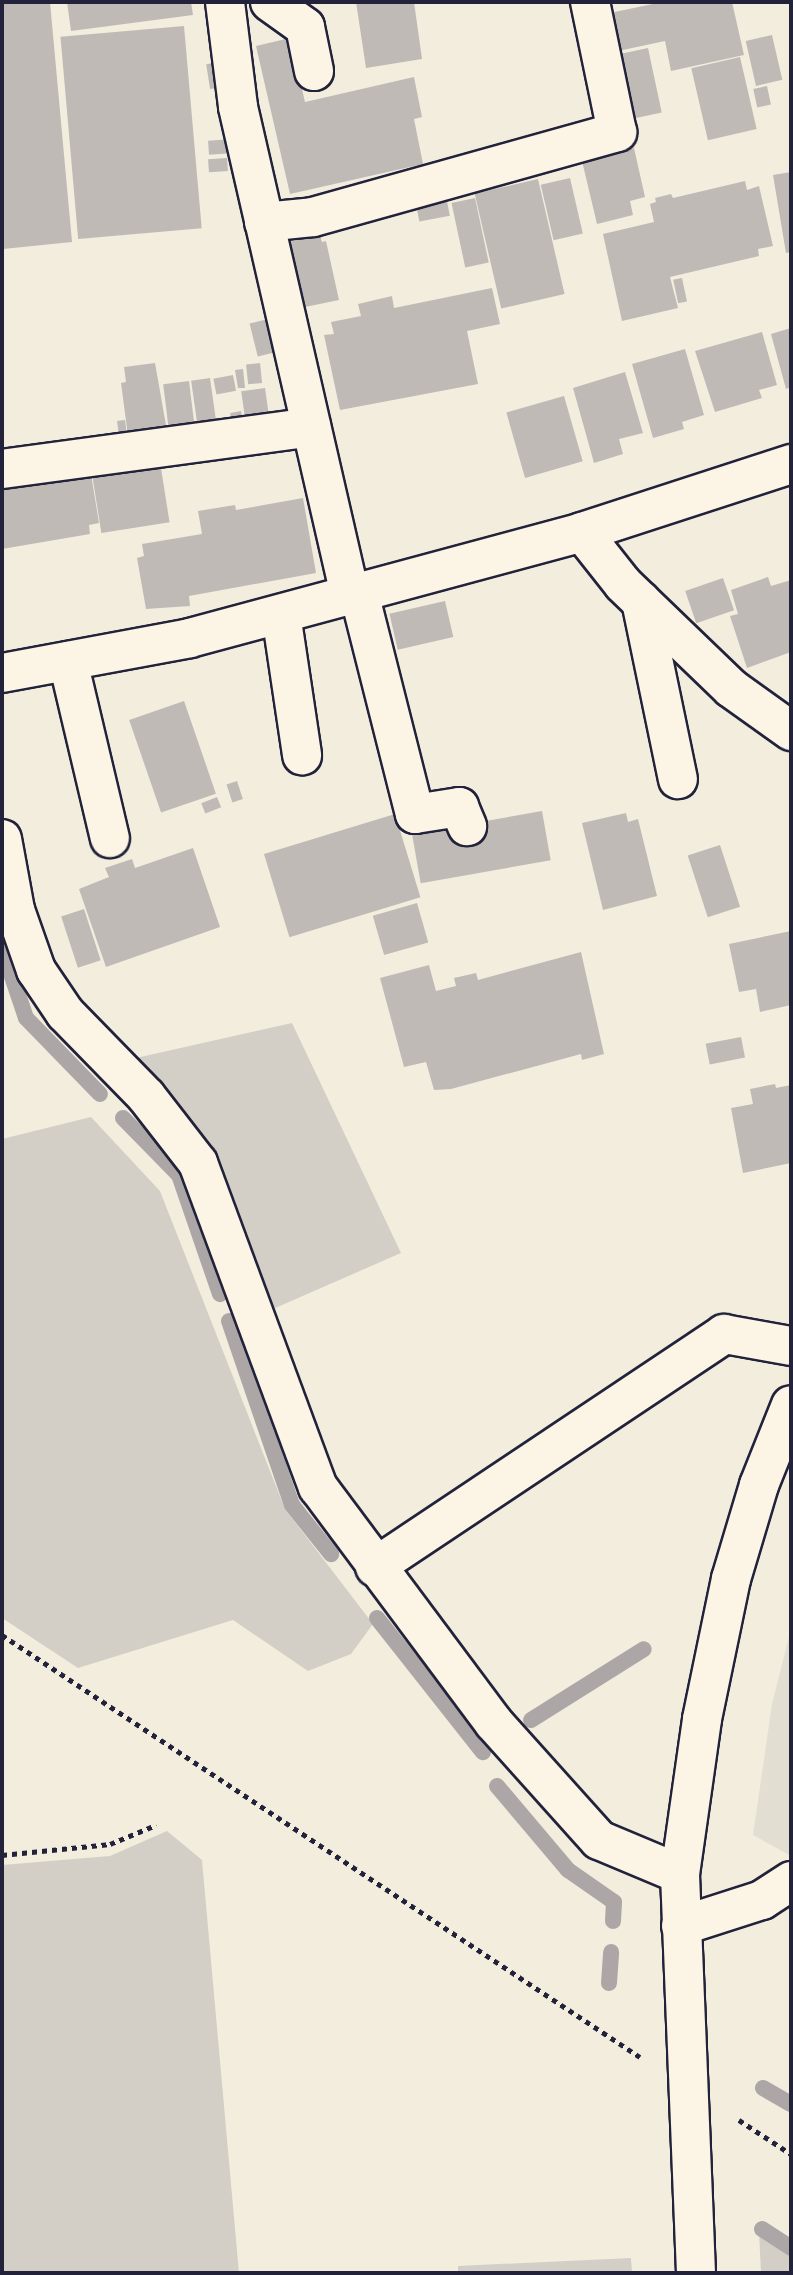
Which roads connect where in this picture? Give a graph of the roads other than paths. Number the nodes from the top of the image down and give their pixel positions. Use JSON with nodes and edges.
{"nodes":[{"id":1,"x":225,"y":2,"type":"edge"},
{"id":2,"x":270,"y":2,"type":"edge"},
{"id":3,"x":590,"y":2,"type":"edge"},
{"id":4,"x":314,"y":71,"type":"dead end"},
{"id":5,"x":264,"y":222,"type":"junction"},
{"id":6,"x":311,"y":427,"type":"junction"},
{"id":7,"x":791,"y":464,"type":"edge"},
{"id":8,"x":2,"y":469,"type":"edge"},
{"id":9,"x":582,"y":532,"type":"junction"},
{"id":10,"x":354,"y":594,"type":"junction"},
{"id":11,"x":641,"y":601,"type":"junction"},
{"id":12,"x":281,"y":614,"type":"junction"},
{"id":13,"x":68,"y":661,"type":"junction"},
{"id":14,"x":2,"y":673,"type":"edge"},
{"id":15,"x":791,"y":731,"type":"edge"},
{"id":16,"x":302,"y":755,"type":"dead end"},
{"id":17,"x":678,"y":779,"type":"dead end"},
{"id":18,"x":467,"y":826,"type":"dead end"},
{"id":19,"x":110,"y":838,"type":"dead end"},
{"id":20,"x":2,"y":839,"type":"edge"},
{"id":21,"x":791,"y":1346,"type":"edge"},
{"id":22,"x":791,"y":1405,"type":"edge"},
{"id":23,"x":375,"y":1567,"type":"junction"},
{"id":24,"x":680,"y":1874,"type":"junction"},
{"id":25,"x":791,"y":1881,"type":"edge"},
{"id":26,"x":681,"y":1926,"type":"junction"},
{"id":27,"x":696,"y":2273,"type":"edge"}],
"edges":[{"from":1,"to":5,"type":"street"},
{"from":2,"to":4,"type":"street"},
{"from":3,"to":5,"type":"street"},
{"from":5,"to":6,"type":"street"},
{"from":6,"to":8,"type":"street"},
{"from":6,"to":10,"type":"street"},
{"from":7,"to":9,"type":"street"},
{"from":9,"to":10,"type":"street"},
{"from":9,"to":11,"type":"street"},
{"from":10,"to":12,"type":"street"},
{"from":10,"to":18,"type":"street"},
{"from":11,"to":15,"type":"street"},
{"from":11,"to":17,"type":"street"},
{"from":12,"to":13,"type":"street"},
{"from":12,"to":16,"type":"street"},
{"from":13,"to":14,"type":"street"},
{"from":13,"to":19,"type":"street"},
{"from":20,"to":23,"type":"street"},
{"from":21,"to":23,"type":"street"},
{"from":22,"to":24,"type":"street"},
{"from":23,"to":24,"type":"street"},
{"from":24,"to":26,"type":"street"},
{"from":25,"to":26,"type":"street"},
{"from":26,"to":27,"type":"street"}]}
